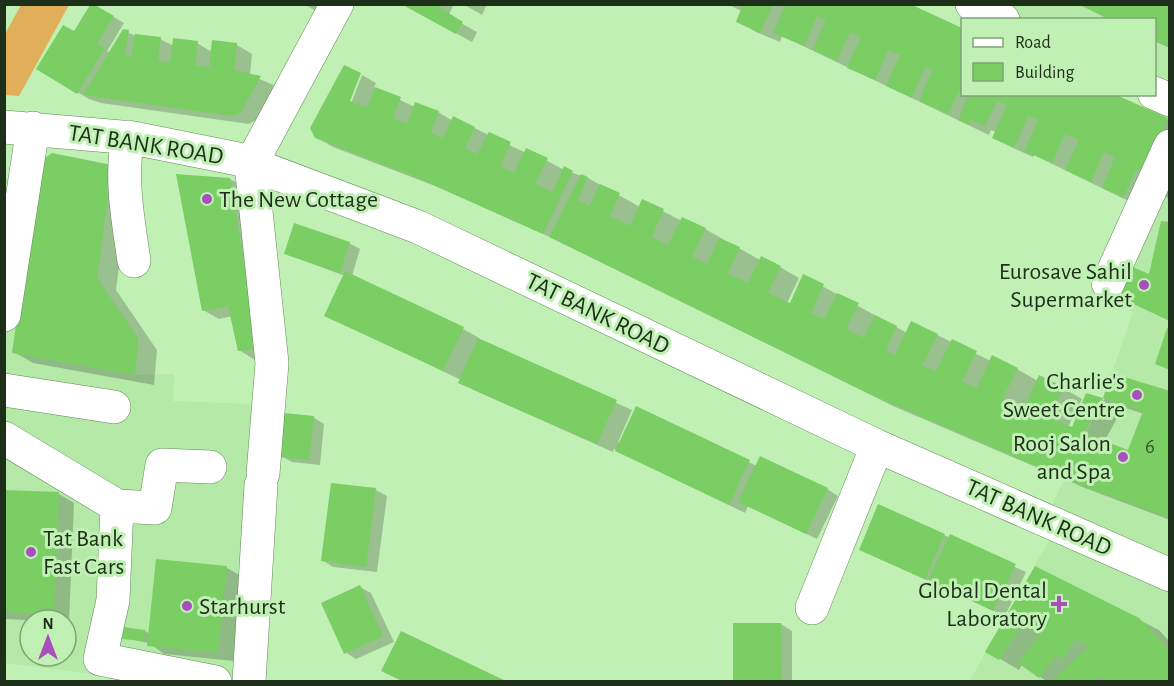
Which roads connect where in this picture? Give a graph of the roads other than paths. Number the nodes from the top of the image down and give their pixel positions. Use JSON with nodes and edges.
{"nodes":[{"id":1,"x":337,"y":4,"type":"edge"},
{"id":2,"x":972,"y":4,"type":"edge"},
{"id":3,"x":999,"y":18,"type":"edge"},
{"id":4,"x":1156,"y":93,"type":"edge"},
{"id":5,"x":1170,"y":100,"type":"edge"},
{"id":6,"x":19,"y":127,"type":"edge"},
{"id":7,"x":128,"y":137,"type":"junction"},
{"id":8,"x":1170,"y":146,"type":"edge"},
{"id":9,"x":251,"y":164,"type":"junction"},
{"id":10,"x":134,"y":261,"type":"dead end"},
{"id":11,"x":1108,"y":284,"type":"dead end"},
{"id":12,"x":4,"y":315,"type":"edge"},
{"id":13,"x":4,"y":390,"type":"edge"},
{"id":14,"x":114,"y":407,"type":"dead end"},
{"id":15,"x":4,"y":438,"type":"edge"},
{"id":16,"x":877,"y":446,"type":"junction"},
{"id":17,"x":210,"y":467,"type":"dead end"},
{"id":18,"x":117,"y":506,"type":"junction"},
{"id":19,"x":1170,"y":575,"type":"edge"},
{"id":20,"x":812,"y":608,"type":"dead end"},
{"id":21,"x":214,"y":681,"type":"edge"},
{"id":22,"x":249,"y":681,"type":"edge"}],
"edges":[{"from":1,"to":9,"type":"street"},
{"from":2,"to":3,"type":"street"},
{"from":4,"to":5,"type":"street"},
{"from":6,"to":7,"type":"street","name":"TAT BANK ROAD"},
{"from":6,"to":12,"type":"street"},
{"from":7,"to":9,"type":"street","name":"TAT BANK ROAD"},
{"from":7,"to":10,"type":"street"},
{"from":8,"to":11,"type":"street"},
{"from":9,"to":16,"type":"street","name":"TAT BANK ROAD"},
{"from":9,"to":22,"type":"street"},
{"from":13,"to":14,"type":"street"},
{"from":15,"to":18,"type":"street"},
{"from":16,"to":19,"type":"street","name":"TAT BANK ROAD"},
{"from":16,"to":20,"type":"street"},
{"from":17,"to":18,"type":"street"},
{"from":18,"to":21,"type":"street"}]}
